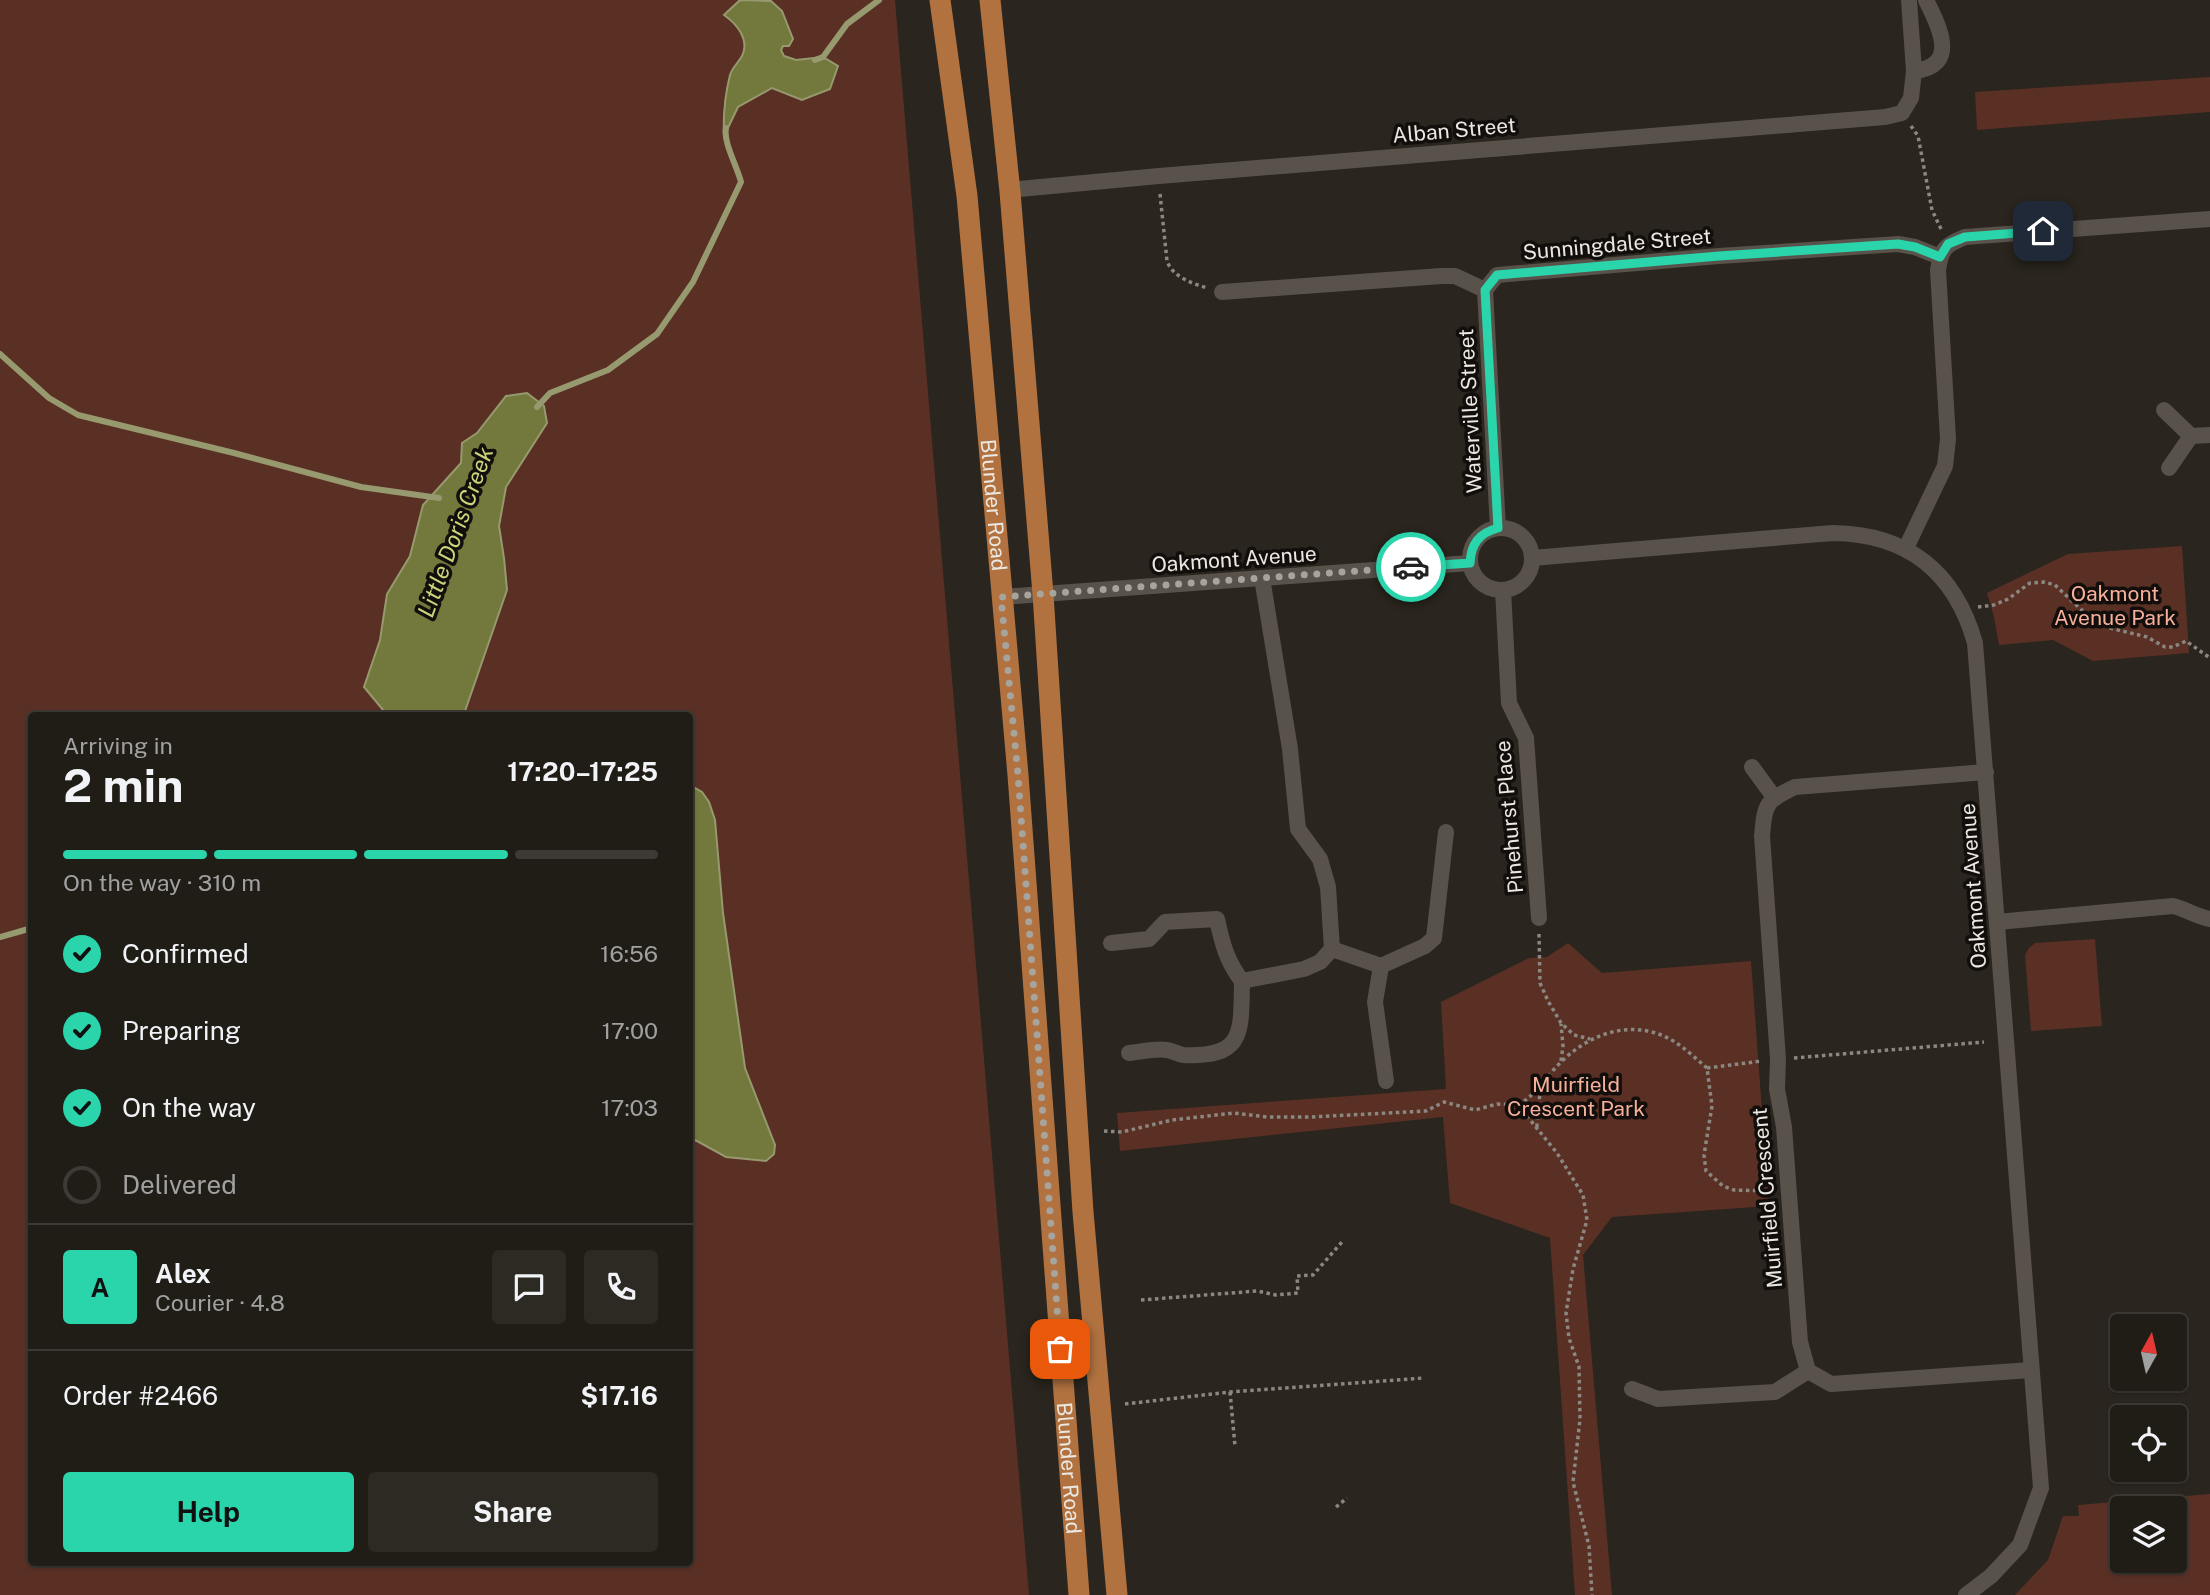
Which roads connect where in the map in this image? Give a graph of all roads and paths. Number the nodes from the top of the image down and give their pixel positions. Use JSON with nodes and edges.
{"nodes":[{"id":1,"x":940,"y":0,"type":"edge"},
{"id":2,"x":990,"y":0,"type":"edge"},
{"id":3,"x":1909,"y":0,"type":"edge"},
{"id":4,"x":1926,"y":0,"type":"edge"},
{"id":5,"x":1914,"y":71,"type":"junction"},
{"id":6,"x":1902,"y":113,"type":"junction"},
{"id":7,"x":1159,"y":176,"type":"junction"},
{"id":8,"x":1010,"y":192,"type":"junction"},
{"id":9,"x":2210,"y":219,"type":"edge"},
{"id":10,"x":1944,"y":251,"type":"junction"},
{"id":11,"x":1485,"y":290,"type":"junction"},
{"id":12,"x":1223,"y":292,"type":"joint"},
{"id":13,"x":2164,"y":410,"type":"dead end"},
{"id":14,"x":2210,"y":435,"type":"edge"},
{"id":15,"x":2191,"y":436,"type":"junction"},
{"id":16,"x":2169,"y":468,"type":"dead end"},
{"id":17,"x":1498,"y":528,"type":"junction"},
{"id":18,"x":1906,"y":548,"type":"junction"},
{"id":19,"x":1532,"y":558,"type":"junction"},
{"id":20,"x":1470,"y":563,"type":"junction"},
{"id":21,"x":1262,"y":578,"type":"junction"},
{"id":22,"x":1503,"y":590,"type":"junction"},
{"id":23,"x":1043,"y":594,"type":"junction"},
{"id":24,"x":1001,"y":597,"type":"junction"},
{"id":25,"x":1962,"y":608,"type":"junction"},
{"id":26,"x":2210,"y":658,"type":"edge"},
{"id":27,"x":1752,"y":767,"type":"dead end"},
{"id":28,"x":1986,"y":772,"type":"junction"},
{"id":29,"x":1774,"y":797,"type":"junction"},
{"id":30,"x":1446,"y":832,"type":"dead end"},
{"id":31,"x":1539,"y":918,"type":"joint"},
{"id":32,"x":2210,"y":919,"type":"edge"},
{"id":33,"x":1997,"y":922,"type":"junction"},
{"id":34,"x":1111,"y":943,"type":"dead end"},
{"id":35,"x":1332,"y":948,"type":"junction"},
{"id":36,"x":1381,"y":965,"type":"junction"},
{"id":37,"x":1242,"y":981,"type":"junction"},
{"id":38,"x":1561,"y":1023,"type":"junction"},
{"id":39,"x":1592,"y":1039,"type":"junction"},
{"id":40,"x":1984,"y":1042,"type":"dead end"},
{"id":41,"x":1129,"y":1053,"type":"dead end"},
{"id":42,"x":1778,"y":1059,"type":"junction"},
{"id":43,"x":1560,"y":1063,"type":"junction"},
{"id":44,"x":1707,"y":1068,"type":"junction"},
{"id":45,"x":1386,"y":1081,"type":"dead end"},
{"id":46,"x":1543,"y":1083,"type":"junction"},
{"id":47,"x":1518,"y":1105,"type":"junction"},
{"id":48,"x":1537,"y":1129,"type":"junction"},
{"id":49,"x":1104,"y":1131,"type":"dead end"},
{"id":50,"x":1790,"y":1191,"type":"junction"},
{"id":51,"x":1342,"y":1242,"type":"dead end"},
{"id":52,"x":1141,"y":1300,"type":"dead end"},
{"id":53,"x":2031,"y":1370,"type":"junction"},
{"id":54,"x":1808,"y":1371,"type":"junction"},
{"id":55,"x":1423,"y":1378,"type":"dead end"},
{"id":56,"x":1632,"y":1389,"type":"dead end"},
{"id":57,"x":1230,"y":1392,"type":"junction"},
{"id":58,"x":1125,"y":1404,"type":"dead end"},
{"id":59,"x":1235,"y":1446,"type":"dead end"},
{"id":60,"x":1346,"y":1497,"type":"dead end"},
{"id":61,"x":1336,"y":1507,"type":"dead end"},
{"id":62,"x":1079,"y":1595,"type":"edge"},
{"id":63,"x":1117,"y":1595,"type":"edge"},
{"id":64,"x":1592,"y":1595,"type":"edge"},
{"id":65,"x":1966,"y":1595,"type":"edge"}],
"edges":[{"from":1,"to":24,"type":"main road","name":"Blunder Road"},
{"from":2,"to":8,"type":"main road","name":"Blunder Road"},
{"from":3,"to":5,"type":"street"},
{"from":4,"to":5,"type":"street"},
{"from":5,"to":6,"type":"street"},
{"from":6,"to":7,"type":"street","name":"Alban Street"},
{"from":6,"to":10,"type":"path"},
{"from":7,"to":8,"type":"street","name":"Alban Street"},
{"from":7,"to":12,"type":"path"},
{"from":8,"to":23,"type":"main road","name":"Blunder Road"},
{"from":9,"to":10,"type":"street"},
{"from":10,"to":11,"type":"street","name":"Sunningdale Street"},
{"from":10,"to":18,"type":"street"},
{"from":11,"to":12,"type":"street"},
{"from":11,"to":17,"type":"street","name":"Waterville Street"},
{"from":13,"to":15,"type":"street"},
{"from":14,"to":15,"type":"street"},
{"from":15,"to":16,"type":"street"},
{"from":17,"to":19,"type":"street"},
{"from":17,"to":20,"type":"street"},
{"from":18,"to":19,"type":"street","name":"Oakmont Avenue"},
{"from":18,"to":25,"type":"street","name":"Oakmont Avenue"},
{"from":19,"to":22,"type":"street"},
{"from":20,"to":21,"type":"street","name":"Oakmont Avenue"},
{"from":20,"to":22,"type":"street"},
{"from":21,"to":23,"type":"street","name":"Oakmont Avenue"},
{"from":21,"to":35,"type":"street"},
{"from":22,"to":31,"type":"street","name":"Pinehurst Place"},
{"from":23,"to":24,"type":"street","name":"Oakmont Avenue"},
{"from":23,"to":63,"type":"main road","name":"Blunder Road"},
{"from":24,"to":62,"type":"main road","name":"Blunder Road"},
{"from":25,"to":26,"type":"path"},
{"from":25,"to":28,"type":"street","name":"Oakmont Avenue"},
{"from":27,"to":29,"type":"street"},
{"from":28,"to":29,"type":"street"},
{"from":28,"to":33,"type":"street","name":"Oakmont Avenue"},
{"from":29,"to":42,"type":"street","name":"Muirfield Crescent"},
{"from":30,"to":36,"type":"street"},
{"from":31,"to":38,"type":"path"},
{"from":32,"to":33,"type":"street"},
{"from":33,"to":53,"type":"street","name":"Oakmont Avenue"},
{"from":34,"to":37,"type":"street"},
{"from":35,"to":36,"type":"street"},
{"from":35,"to":37,"type":"street"},
{"from":36,"to":45,"type":"street"},
{"from":37,"to":41,"type":"street"},
{"from":38,"to":39,"type":"path"},
{"from":38,"to":43,"type":"path"},
{"from":39,"to":43,"type":"path"},
{"from":39,"to":44,"type":"path"},
{"from":40,"to":42,"type":"path"},
{"from":42,"to":44,"type":"path"},
{"from":42,"to":50,"type":"street","name":"Muirfield Crescent"},
{"from":43,"to":46,"type":"path"},
{"from":44,"to":50,"type":"path"},
{"from":46,"to":47,"type":"path"},
{"from":46,"to":48,"type":"path"},
{"from":47,"to":48,"type":"path"},
{"from":47,"to":49,"type":"path"},
{"from":48,"to":64,"type":"path"},
{"from":50,"to":54,"type":"street","name":"Muirfield Crescent"},
{"from":51,"to":52,"type":"path"},
{"from":53,"to":54,"type":"street"},
{"from":53,"to":65,"type":"street","name":"Oakmont Avenue"},
{"from":54,"to":56,"type":"street"},
{"from":55,"to":57,"type":"path"},
{"from":57,"to":58,"type":"path"},
{"from":57,"to":59,"type":"path"},
{"from":60,"to":61,"type":"path"}]}
